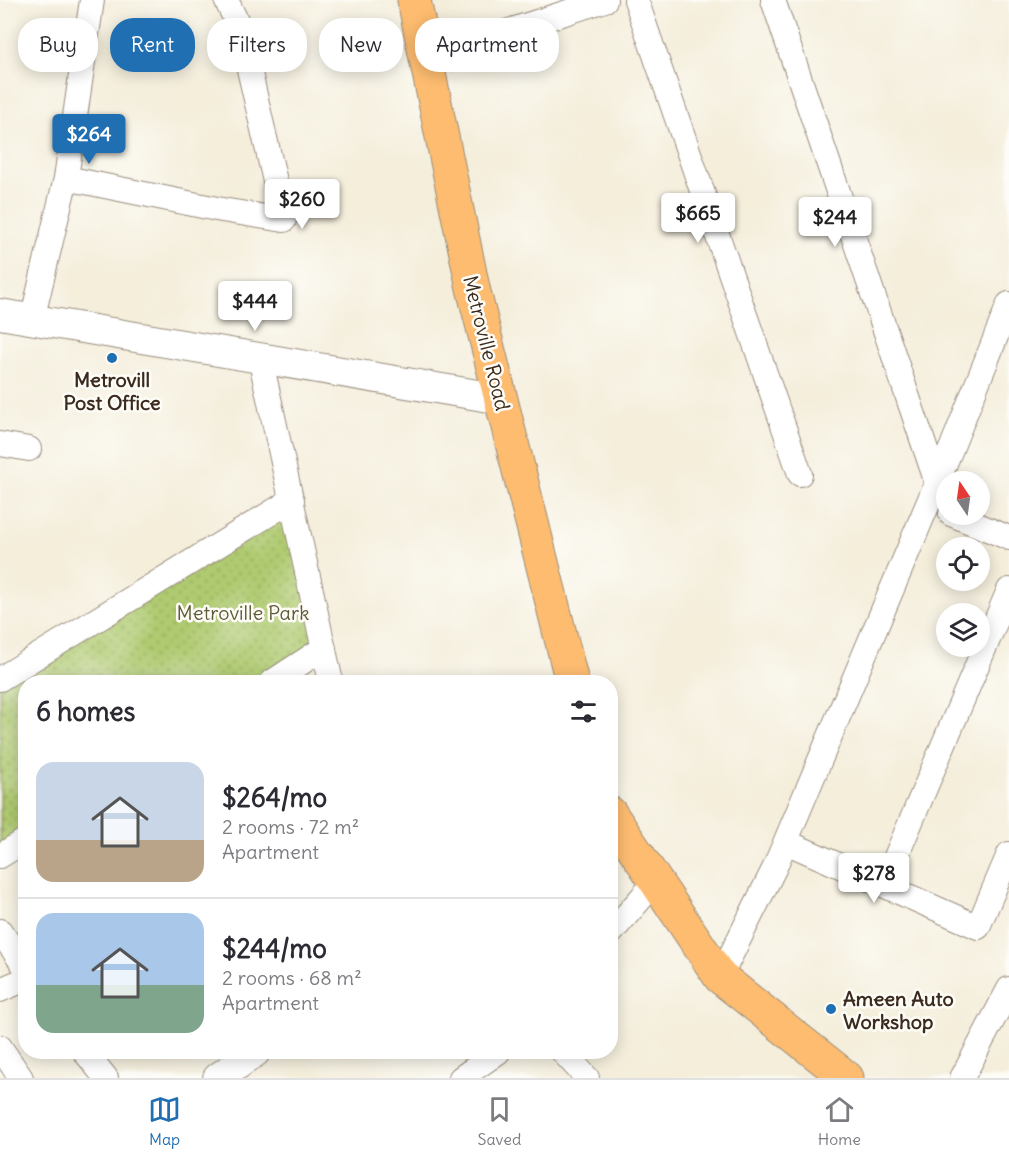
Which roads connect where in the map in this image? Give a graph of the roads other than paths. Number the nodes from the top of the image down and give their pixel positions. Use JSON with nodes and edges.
{"nodes":[{"id":1,"x":92,"y":0,"type":"edge"},
{"id":2,"x":226,"y":0,"type":"edge"},
{"id":3,"x":414,"y":0,"type":"edge"},
{"id":4,"x":605,"y":0,"type":"edge"},
{"id":5,"x":636,"y":0,"type":"edge"},
{"id":6,"x":773,"y":0,"type":"edge"},
{"id":7,"x":418,"y":18,"type":"edge"},
{"id":8,"x":549,"y":18,"type":"edge"},
{"id":9,"x":429,"y":72,"type":"edge"},
{"id":10,"x":66,"y":178,"type":"junction"},
{"id":11,"x":1009,"y":304,"type":"edge"},
{"id":12,"x":0,"y":314,"type":"edge"},
{"id":13,"x":32,"y":320,"type":"junction"},
{"id":14,"x":260,"y":357,"type":"junction"},
{"id":15,"x":501,"y":399,"type":"junction"},
{"id":16,"x":0,"y":444,"type":"edge"},
{"id":17,"x":29,"y":449,"type":"dead end"},
{"id":18,"x":942,"y":471,"type":"edge"},
{"id":19,"x":800,"y":474,"type":"dead end"},
{"id":20,"x":936,"y":480,"type":"edge"},
{"id":21,"x":292,"y":500,"type":"junction"},
{"id":22,"x":936,"y":524,"type":"edge"},
{"id":23,"x":977,"y":525,"type":"edge"},
{"id":24,"x":1009,"y":538,"type":"edge"},
{"id":25,"x":1009,"y":591,"type":"edge"},
{"id":26,"x":324,"y":648,"type":"junction"},
{"id":27,"x":283,"y":675,"type":"edge"},
{"id":28,"x":330,"y":675,"type":"edge"},
{"id":29,"x":570,"y":675,"type":"edge"},
{"id":30,"x":0,"y":679,"type":"edge"},
{"id":31,"x":618,"y":825,"type":"edge"},
{"id":32,"x":786,"y":842,"type":"junction"},
{"id":33,"x":18,"y":845,"type":"edge"},
{"id":34,"x":1009,"y":854,"type":"edge"},
{"id":35,"x":0,"y":856,"type":"edge"},
{"id":36,"x":656,"y":881,"type":"junction"},
{"id":37,"x":884,"y":885,"type":"junction"},
{"id":38,"x":618,"y":925,"type":"edge"},
{"id":39,"x":0,"y":931,"type":"edge"},
{"id":40,"x":18,"y":957,"type":"edge"},
{"id":41,"x":720,"y":977,"type":"junction"},
{"id":42,"x":18,"y":982,"type":"edge"},
{"id":43,"x":1009,"y":989,"type":"edge"},
{"id":44,"x":0,"y":990,"type":"edge"},
{"id":45,"x":91,"y":1059,"type":"edge"},
{"id":46,"x":245,"y":1059,"type":"edge"},
{"id":47,"x":488,"y":1059,"type":"edge"},
{"id":48,"x":569,"y":1059,"type":"edge"},
{"id":49,"x":106,"y":1078,"type":"edge"},
{"id":50,"x":218,"y":1078,"type":"edge"},
{"id":51,"x":461,"y":1078,"type":"edge"},
{"id":52,"x":587,"y":1078,"type":"edge"},
{"id":53,"x":847,"y":1078,"type":"edge"},
{"id":54,"x":963,"y":1078,"type":"edge"}],
"edges":[{"from":1,"to":10,"type":"street"},
{"from":2,"to":10,"type":"street"},
{"from":3,"to":7,"type":"main road","name":"Metroville Road"},
{"from":4,"to":8,"type":"street"},
{"from":5,"to":19,"type":"street"},
{"from":6,"to":20,"type":"street"},
{"from":9,"to":15,"type":"main road","name":"Metroville Road"},
{"from":10,"to":13,"type":"street"},
{"from":11,"to":18,"type":"street"},
{"from":12,"to":13,"type":"street"},
{"from":13,"to":14,"type":"street"},
{"from":14,"to":15,"type":"street"},
{"from":14,"to":21,"type":"street"},
{"from":15,"to":29,"type":"main road","name":"Metroville Road"},
{"from":16,"to":17,"type":"street"},
{"from":21,"to":26,"type":"street"},
{"from":21,"to":30,"type":"street"},
{"from":22,"to":32,"type":"street"},
{"from":23,"to":24,"type":"street"},
{"from":25,"to":37,"type":"street"},
{"from":26,"to":27,"type":"street"},
{"from":26,"to":28,"type":"street"},
{"from":31,"to":36,"type":"main road"},
{"from":32,"to":37,"type":"street"},
{"from":32,"to":41,"type":"street"},
{"from":33,"to":35,"type":"street"},
{"from":34,"to":37,"type":"street"},
{"from":36,"to":38,"type":"street"},
{"from":36,"to":41,"type":"main road"},
{"from":39,"to":40,"type":"street"},
{"from":41,"to":53,"type":"main road"},
{"from":42,"to":44,"type":"street"},
{"from":43,"to":54,"type":"street"},
{"from":45,"to":49,"type":"street"},
{"from":46,"to":50,"type":"street"},
{"from":47,"to":51,"type":"street"},
{"from":48,"to":52,"type":"street"}]}
